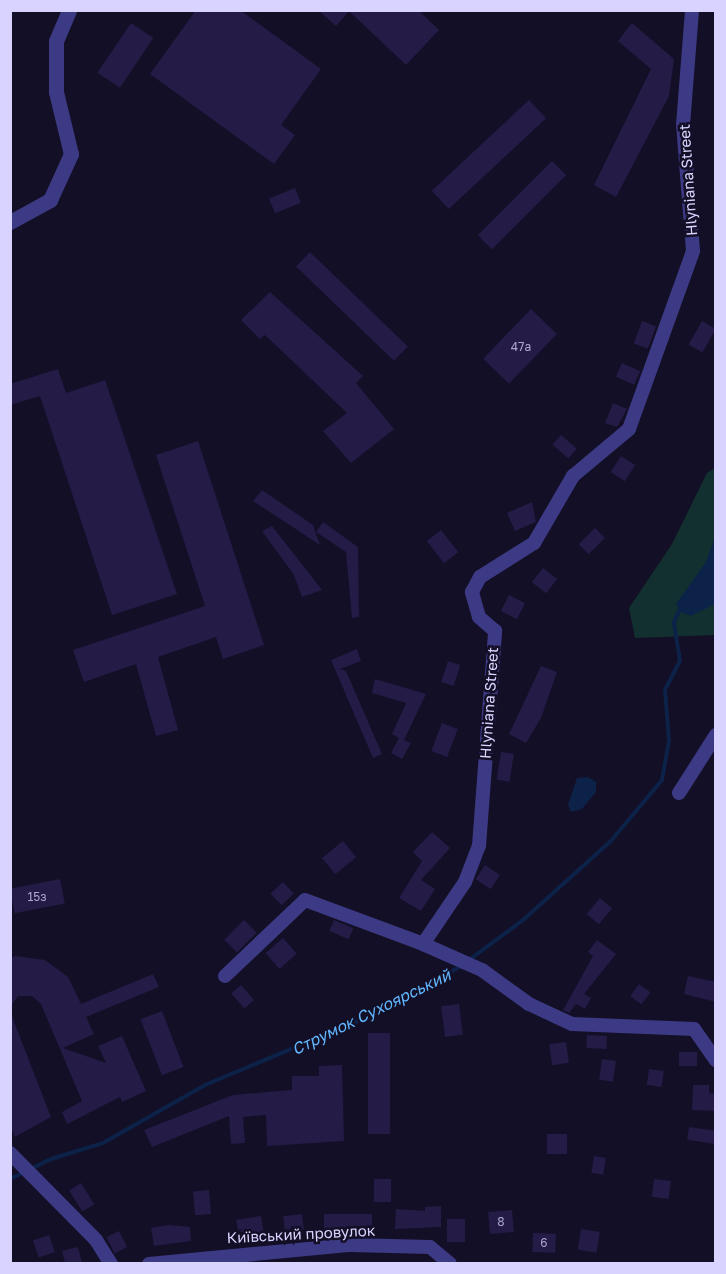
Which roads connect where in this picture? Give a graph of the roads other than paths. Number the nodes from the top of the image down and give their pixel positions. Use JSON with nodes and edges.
{"nodes":[{"id":1,"x":69,"y":10,"type":"edge"},
{"id":2,"x":692,"y":10,"type":"edge"},
{"id":3,"x":10,"y":222,"type":"edge"},
{"id":4,"x":716,"y":735,"type":"edge"},
{"id":5,"x":679,"y":793,"type":"dead end"},
{"id":6,"x":423,"y":944,"type":"junction"},
{"id":7,"x":225,"y":976,"type":"dead end"},
{"id":8,"x":716,"y":1060,"type":"edge"},
{"id":9,"x":10,"y":1153,"type":"edge"},
{"id":10,"x":111,"y":1263,"type":"edge"},
{"id":11,"x":149,"y":1263,"type":"edge"},
{"id":12,"x":450,"y":1263,"type":"edge"}],
"edges":[{"from":1,"to":3,"type":"street"},
{"from":2,"to":6,"type":"street","name":"Hlyniana Street"},
{"from":4,"to":5,"type":"street"},
{"from":6,"to":7,"type":"street"},
{"from":6,"to":8,"type":"street"},
{"from":9,"to":10,"type":"street"},
{"from":11,"to":12,"type":"street","name":"Київський провулок"}]}
